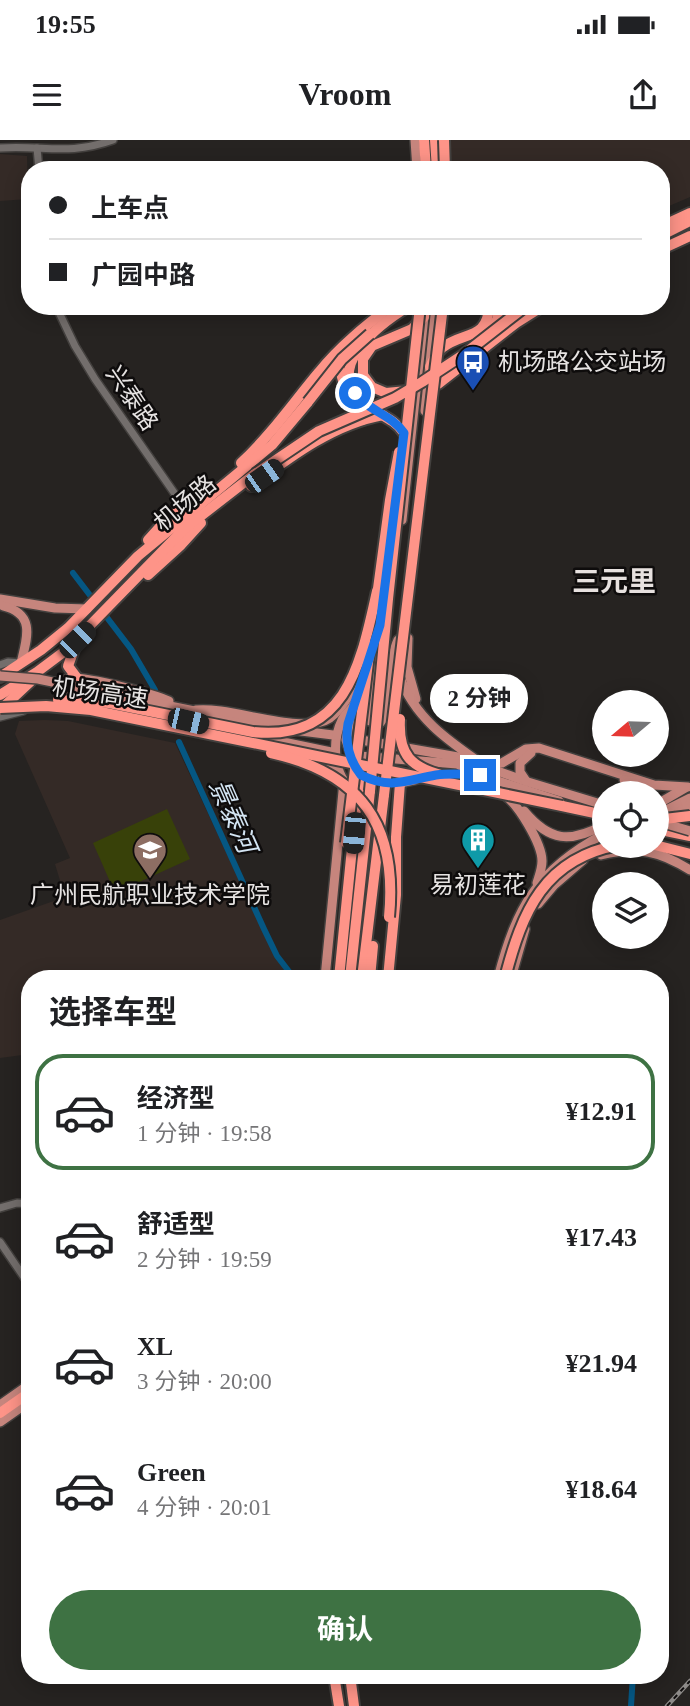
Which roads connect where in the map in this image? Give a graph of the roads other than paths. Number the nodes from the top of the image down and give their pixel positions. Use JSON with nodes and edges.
{"nodes":[{"id":1,"x":113,"y":140,"type":"edge"},
{"id":2,"x":423,"y":141,"type":"edge"},
{"id":3,"x":447,"y":141,"type":"edge"},
{"id":4,"x":0,"y":148,"type":"edge"},
{"id":5,"x":37,"y":148,"type":"junction"},
{"id":6,"x":436,"y":157,"type":"junction"},
{"id":7,"x":38,"y":161,"type":"edge"},
{"id":8,"x":420,"y":161,"type":"edge"},
{"id":9,"x":425,"y":161,"type":"edge"},
{"id":10,"x":436,"y":161,"type":"edge"},
{"id":11,"x":448,"y":161,"type":"edge"},
{"id":12,"x":690,"y":213,"type":"edge"},
{"id":13,"x":690,"y":221,"type":"edge"},
{"id":14,"x":670,"y":222,"type":"edge"},
{"id":15,"x":670,"y":231,"type":"edge"},
{"id":16,"x":688,"y":238,"type":"edge"},
{"id":17,"x":670,"y":246,"type":"edge"},
{"id":18,"x":60,"y":315,"type":"edge"},
{"id":19,"x":380,"y":315,"type":"edge"},
{"id":20,"x":396,"y":315,"type":"edge"},
{"id":21,"x":420,"y":315,"type":"edge"},
{"id":22,"x":422,"y":315,"type":"edge"},
{"id":23,"x":423,"y":315,"type":"edge"},
{"id":24,"x":435,"y":315,"type":"edge"},
{"id":25,"x":442,"y":315,"type":"edge"},
{"id":26,"x":488,"y":315,"type":"edge"},
{"id":27,"x":499,"y":315,"type":"edge"},
{"id":28,"x":508,"y":315,"type":"edge"},
{"id":29,"x":514,"y":315,"type":"edge"},
{"id":30,"x":529,"y":315,"type":"edge"},
{"id":31,"x":516,"y":323,"type":"junction"},
{"id":32,"x":370,"y":334,"type":"junction"},
{"id":33,"x":472,"y":347,"type":"junction"},
{"id":34,"x":331,"y":358,"type":"junction"},
{"id":35,"x":430,"y":367,"type":"junction"},
{"id":36,"x":438,"y":384,"type":"junction"},
{"id":37,"x":409,"y":395,"type":"junction"},
{"id":38,"x":425,"y":413,"type":"junction"},
{"id":39,"x":383,"y":415,"type":"junction"},
{"id":40,"x":362,"y":420,"type":"junction"},
{"id":41,"x":432,"y":431,"type":"junction"},
{"id":42,"x":404,"y":433,"type":"junction"},
{"id":43,"x":420,"y":454,"type":"junction"},
{"id":44,"x":409,"y":456,"type":"junction"},
{"id":45,"x":224,"y":483,"type":"junction"},
{"id":46,"x":404,"y":499,"type":"junction"},
{"id":47,"x":415,"y":500,"type":"junction"},
{"id":48,"x":184,"y":507,"type":"junction"},
{"id":49,"x":393,"y":514,"type":"junction"},
{"id":50,"x":421,"y":514,"type":"junction"},
{"id":51,"x":201,"y":523,"type":"junction"},
{"id":52,"x":390,"y":547,"type":"junction"},
{"id":53,"x":159,"y":553,"type":"junction"},
{"id":54,"x":138,"y":556,"type":"junction"},
{"id":55,"x":396,"y":563,"type":"junction"},
{"id":56,"x":416,"y":564,"type":"junction"},
{"id":57,"x":406,"y":575,"type":"junction"},
{"id":58,"x":385,"y":589,"type":"junction"},
{"id":59,"x":0,"y":599,"type":"edge"},
{"id":60,"x":113,"y":604,"type":"junction"},
{"id":61,"x":0,"y":605,"type":"edge"},
{"id":62,"x":87,"y":609,"type":"junction"},
{"id":63,"x":406,"y":624,"type":"junction"},
{"id":64,"x":379,"y":632,"type":"junction"},
{"id":65,"x":77,"y":640,"type":"junction"},
{"id":66,"x":398,"y":640,"type":"junction"},
{"id":67,"x":374,"y":655,"type":"junction"},
{"id":68,"x":21,"y":663,"type":"junction"},
{"id":69,"x":0,"y":664,"type":"edge"},
{"id":70,"x":366,"y":670,"type":"junction"},
{"id":71,"x":37,"y":672,"type":"junction"},
{"id":72,"x":0,"y":676,"type":"edge"},
{"id":73,"x":78,"y":678,"type":"junction"},
{"id":74,"x":0,"y":695,"type":"edge"},
{"id":75,"x":107,"y":706,"type":"junction"},
{"id":76,"x":180,"y":707,"type":"junction"},
{"id":77,"x":352,"y":707,"type":"junction"},
{"id":78,"x":2,"y":708,"type":"edge"},
{"id":79,"x":196,"y":710,"type":"junction"},
{"id":80,"x":155,"y":714,"type":"junction"},
{"id":81,"x":0,"y":717,"type":"edge"},
{"id":82,"x":426,"y":720,"type":"junction"},
{"id":83,"x":127,"y":721,"type":"junction"},
{"id":84,"x":187,"y":725,"type":"junction"},
{"id":85,"x":333,"y":735,"type":"dead end"},
{"id":86,"x":203,"y":737,"type":"junction"},
{"id":87,"x":361,"y":740,"type":"dead end"},
{"id":88,"x":331,"y":752,"type":"dead end"},
{"id":89,"x":359,"y":755,"type":"dead end"},
{"id":90,"x":482,"y":764,"type":"junction"},
{"id":91,"x":361,"y":775,"type":"junction"},
{"id":92,"x":438,"y":775,"type":"junction"},
{"id":93,"x":480,"y":775,"type":"junction"},
{"id":94,"x":344,"y":781,"type":"junction"},
{"id":95,"x":627,"y":781,"type":"edge"},
{"id":96,"x":401,"y":783,"type":"junction"},
{"id":97,"x":526,"y":786,"type":"junction"},
{"id":98,"x":689,"y":786,"type":"edge"},
{"id":99,"x":669,"y":793,"type":"edge"},
{"id":100,"x":384,"y":795,"type":"junction"},
{"id":101,"x":357,"y":798,"type":"junction"},
{"id":102,"x":669,"y":798,"type":"edge"},
{"id":103,"x":690,"y":798,"type":"edge"},
{"id":104,"x":690,"y":804,"type":"edge"},
{"id":105,"x":562,"y":806,"type":"junction"},
{"id":106,"x":592,"y":814,"type":"edge"},
{"id":107,"x":669,"y":814,"type":"edge"},
{"id":108,"x":592,"y":815,"type":"edge"},
{"id":109,"x":592,"y":816,"type":"edge"},
{"id":110,"x":669,"y":816,"type":"edge"},
{"id":111,"x":690,"y":816,"type":"edge"},
{"id":112,"x":669,"y":821,"type":"edge"},
{"id":113,"x":592,"y":826,"type":"edge"},
{"id":114,"x":669,"y":829,"type":"edge"},
{"id":115,"x":592,"y":830,"type":"edge"},
{"id":116,"x":690,"y":836,"type":"edge"},
{"id":117,"x":669,"y":849,"type":"edge"},
{"id":118,"x":669,"y":853,"type":"edge"},
{"id":119,"x":592,"y":854,"type":"edge"},
{"id":120,"x":592,"y":854,"type":"edge"},
{"id":121,"x":690,"y":854,"type":"edge"},
{"id":122,"x":583,"y":860,"type":"junction"},
{"id":123,"x":690,"y":867,"type":"edge"},
{"id":124,"x":536,"y":887,"type":"junction"},
{"id":125,"x":326,"y":970,"type":"edge"},
{"id":126,"x":338,"y":970,"type":"edge"},
{"id":127,"x":338,"y":970,"type":"edge"},
{"id":128,"x":351,"y":970,"type":"edge"},
{"id":129,"x":363,"y":970,"type":"edge"},
{"id":130,"x":371,"y":970,"type":"edge"},
{"id":131,"x":383,"y":970,"type":"edge"},
{"id":132,"x":389,"y":970,"type":"edge"},
{"id":133,"x":500,"y":970,"type":"edge"},
{"id":134,"x":507,"y":970,"type":"edge"},
{"id":135,"x":514,"y":970,"type":"edge"},
{"id":136,"x":21,"y":1203,"type":"edge"},
{"id":137,"x":0,"y":1208,"type":"edge"},
{"id":138,"x":0,"y":1242,"type":"edge"},
{"id":139,"x":21,"y":1273,"type":"edge"},
{"id":140,"x":21,"y":1390,"type":"edge"},
{"id":141,"x":21,"y":1398,"type":"edge"},
{"id":142,"x":0,"y":1405,"type":"edge"},
{"id":143,"x":21,"y":1407,"type":"edge"},
{"id":144,"x":0,"y":1413,"type":"edge"},
{"id":145,"x":0,"y":1422,"type":"edge"},
{"id":146,"x":337,"y":1684,"type":"edge"},
{"id":147,"x":351,"y":1684,"type":"edge"},
{"id":148,"x":341,"y":1706,"type":"edge"},
{"id":149,"x":354,"y":1706,"type":"edge"}],
"edges":[{"from":1,"to":5,"type":"street"},
{"from":2,"to":6,"type":"highway"},
{"from":2,"to":8,"type":"highway"},
{"from":2,"to":9,"type":"highway"},
{"from":3,"to":6,"type":"main road"},
{"from":3,"to":11,"type":"highway","bridge":true},
{"from":4,"to":5,"type":"street"},
{"from":5,"to":7,"type":"street"},
{"from":6,"to":10,"type":"highway"},
{"from":12,"to":14,"type":"highway"},
{"from":13,"to":15,"type":"highway"},
{"from":16,"to":17,"type":"highway"},
{"from":18,"to":48,"type":"street","name":"兴泰路"},
{"from":19,"to":34,"type":"highway"},
{"from":20,"to":32,"type":"highway","name":"机场路"},
{"from":21,"to":37,"type":"highway"},
{"from":22,"to":37,"type":"highway","bridge":true},
{"from":23,"to":44,"type":"main road"},
{"from":24,"to":35,"type":"main road"},
{"from":25,"to":63,"type":"highway","bridge":true},
{"from":26,"to":35,"type":"highway"},
{"from":27,"to":33,"type":"highway","bridge":true},
{"from":28,"to":31,"type":"highway"},
{"from":29,"to":33,"type":"highway","name":"机场路","bridge":true},
{"from":30,"to":31,"type":"highway"},
{"from":31,"to":36,"type":"highway"},
{"from":32,"to":39,"type":"highway","bridge":true},
{"from":32,"to":45,"type":"highway","name":"机场路","bridge":true},
{"from":33,"to":37,"type":"highway","name":"机场路","bridge":true},
{"from":34,"to":40,"type":"highway"},
{"from":34,"to":45,"type":"highway"},
{"from":35,"to":38,"type":"main road"},
{"from":36,"to":38,"type":"main road"},
{"from":36,"to":41,"type":"main road"},
{"from":37,"to":53,"type":"highway","name":"机场路","bridge":true},
{"from":37,"to":58,"type":"highway","bridge":true},
{"from":37,"to":128,"type":"highway","bridge":true},
{"from":38,"to":41,"type":"main road"},
{"from":38,"to":43,"type":"main road"},
{"from":39,"to":40,"type":"highway"},
{"from":39,"to":42,"type":"highway"},
{"from":40,"to":51,"type":"highway"},
{"from":41,"to":43,"type":"main road"},
{"from":41,"to":50,"type":"main road"},
{"from":42,"to":44,"type":"main road"},
{"from":42,"to":49,"type":"main road"},
{"from":43,"to":47,"type":"main road"},
{"from":44,"to":46,"type":"main road"},
{"from":45,"to":48,"type":"highway"},
{"from":45,"to":54,"type":"highway","name":"机场路"},
{"from":46,"to":49,"type":"main road"},
{"from":46,"to":55,"type":"main road"},
{"from":47,"to":50,"type":"main road"},
{"from":47,"to":57,"type":"main road"},
{"from":48,"to":54,"type":"highway"},
{"from":49,"to":52,"type":"main road"},
{"from":50,"to":56,"type":"main road"},
{"from":51,"to":53,"type":"highway"},
{"from":51,"to":60,"type":"highway"},
{"from":52,"to":55,"type":"main road"},
{"from":52,"to":58,"type":"main road"},
{"from":53,"to":60,"type":"highway","name":"机场路"},
{"from":54,"to":62,"type":"highway","name":"机场路"},
{"from":55,"to":58,"type":"main road"},
{"from":56,"to":57,"type":"main road"},
{"from":56,"to":82,"type":"main road"},
{"from":57,"to":66,"type":"main road"},
{"from":58,"to":64,"type":"main road"},
{"from":58,"to":67,"type":"main road"},
{"from":58,"to":78,"type":"highway","bridge":true},
{"from":58,"to":126,"type":"highway","bridge":true},
{"from":59,"to":62,"type":"main road"},
{"from":60,"to":65,"type":"highway","name":"机场路"},
{"from":61,"to":68,"type":"main road"},
{"from":62,"to":68,"type":"highway","name":"机场路"},
{"from":63,"to":100,"type":"highway","bridge":true},
{"from":63,"to":105,"type":"highway","bridge":true},
{"from":64,"to":70,"type":"main road"},
{"from":64,"to":79,"type":"main road"},
{"from":65,"to":71,"type":"highway","name":"机场路"},
{"from":65,"to":73,"type":"highway"},
{"from":66,"to":67,"type":"main road"},
{"from":66,"to":82,"type":"main road"},
{"from":67,"to":70,"type":"main road"},
{"from":67,"to":77,"type":"main road"},
{"from":68,"to":69,"type":"street"},
{"from":68,"to":72,"type":"highway","name":"机场路"},
{"from":70,"to":77,"type":"main road"},
{"from":71,"to":74,"type":"highway","name":"机场路"},
{"from":71,"to":78,"type":"highway"},
{"from":72,"to":76,"type":"main road","bridge":true},
{"from":73,"to":75,"type":"main road"},
{"from":73,"to":76,"type":"main road"},
{"from":75,"to":78,"type":"main road"},
{"from":75,"to":80,"type":"main road"},
{"from":76,"to":79,"type":"main road"},
{"from":77,"to":91,"type":"main road"},
{"from":77,"to":94,"type":"main road"},
{"from":78,"to":84,"type":"highway","name":"机场高速","bridge":true},
{"from":79,"to":85,"type":"main road"},
{"from":80,"to":83,"type":"main road"},
{"from":80,"to":84,"type":"main road"},
{"from":81,"to":83,"type":"street"},
{"from":82,"to":90,"type":"main road"},
{"from":83,"to":86,"type":"main road"},
{"from":84,"to":86,"type":"main road"},
{"from":84,"to":88,"type":"main road"},
{"from":84,"to":105,"type":"highway","name":"机场高速","bridge":true},
{"from":84,"to":131,"type":"highway","bridge":true},
{"from":86,"to":94,"type":"main road"},
{"from":87,"to":90,"type":"main road"},
{"from":89,"to":93,"type":"main road"},
{"from":90,"to":97,"type":"main road"},
{"from":90,"to":98,"type":"main road"},
{"from":91,"to":96,"type":"main road"},
{"from":91,"to":101,"type":"highway"},
{"from":92,"to":93,"type":"main road"},
{"from":92,"to":96,"type":"main road"},
{"from":92,"to":124,"type":"main road"},
{"from":93,"to":97,"type":"main road"},
{"from":94,"to":101,"type":"main road"},
{"from":94,"to":125,"type":"main road"},
{"from":95,"to":97,"type":"main road"},
{"from":96,"to":132,"type":"highway"},
{"from":97,"to":106,"type":"main road"},
{"from":97,"to":108,"type":"main road","bridge":true},
{"from":97,"to":113,"type":"main road"},
{"from":98,"to":99,"type":"main road"},
{"from":98,"to":102,"type":"main road"},
{"from":100,"to":129,"type":"highway","bridge":true},
{"from":100,"to":130,"type":"highway","bridge":true},
{"from":101,"to":127,"type":"highway"},
{"from":103,"to":107,"type":"main road"},
{"from":104,"to":110,"type":"main road"},
{"from":105,"to":109,"type":"highway","name":"机场高速"},
{"from":111,"to":112,"type":"highway","bridge":true},
{"from":114,"to":116,"type":"highway"},
{"from":115,"to":124,"type":"main road"},
{"from":117,"to":121,"type":"highway"},
{"from":118,"to":123,"type":"main road"},
{"from":119,"to":122,"type":"main road"},
{"from":120,"to":134,"type":"highway","bridge":true},
{"from":122,"to":123,"type":"main road"},
{"from":122,"to":135,"type":"main road"},
{"from":124,"to":133,"type":"main road"},
{"from":136,"to":137,"type":"street"},
{"from":138,"to":139,"type":"street"},
{"from":140,"to":142,"type":"main road"},
{"from":141,"to":144,"type":"highway"},
{"from":143,"to":145,"type":"main road"},
{"from":146,"to":148,"type":"highway"},
{"from":147,"to":149,"type":"highway"}]}
